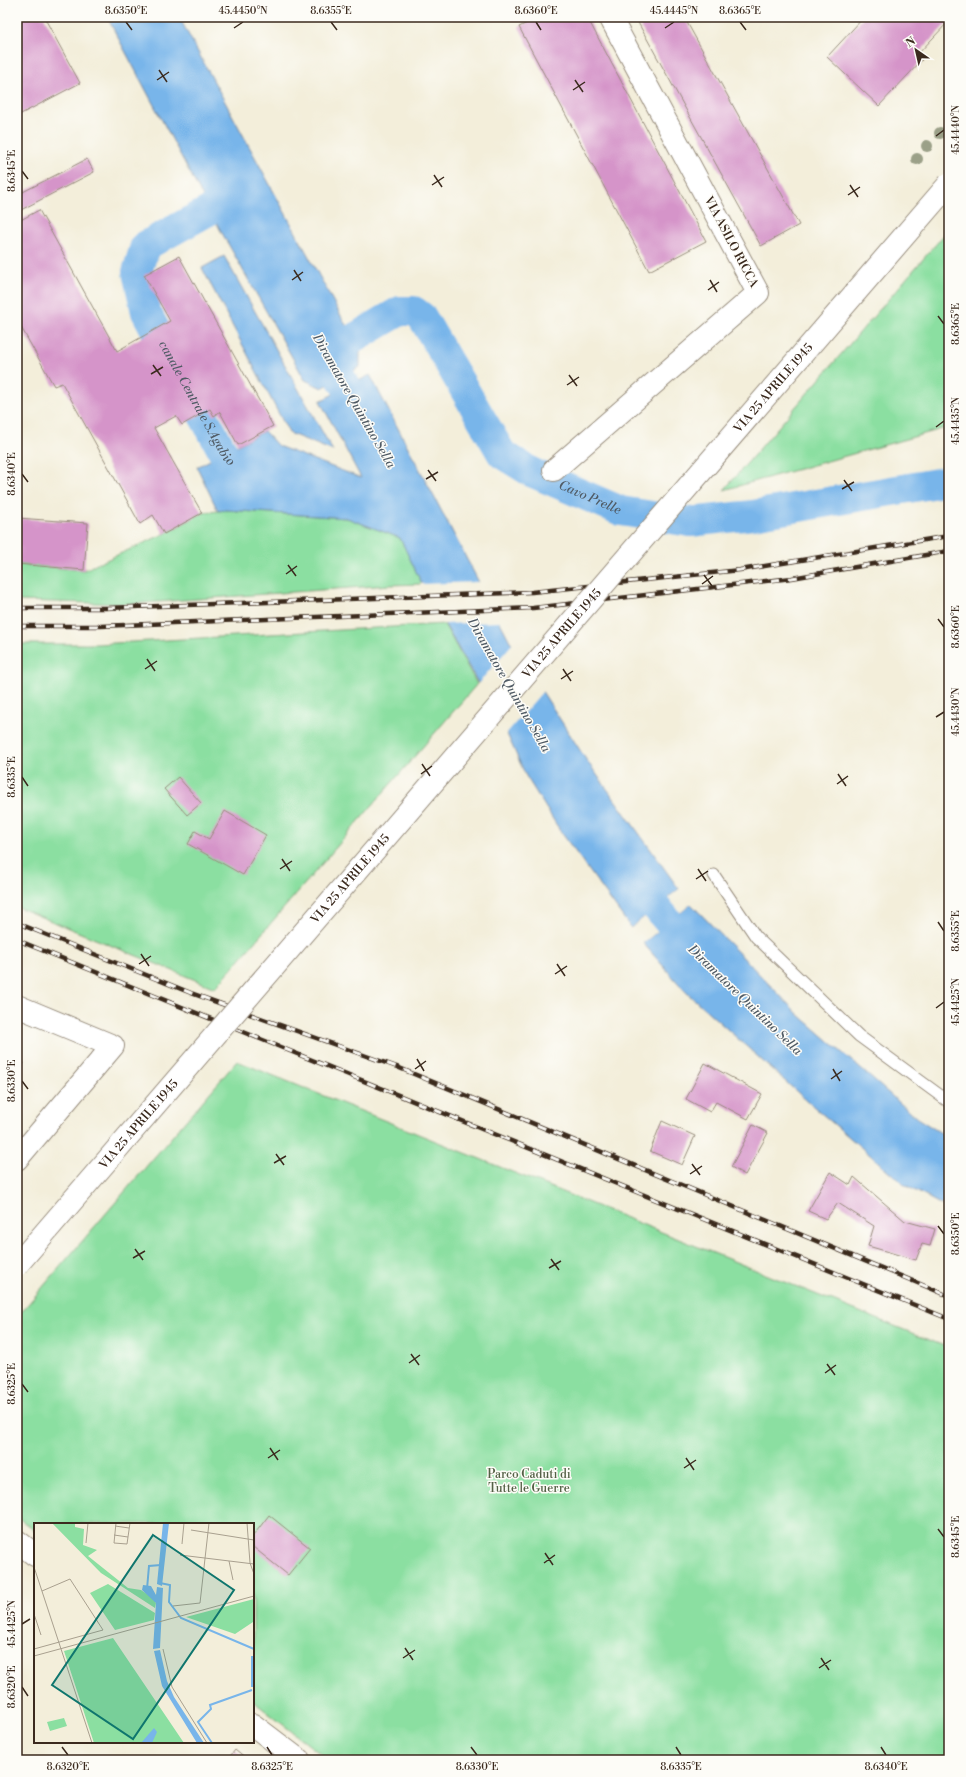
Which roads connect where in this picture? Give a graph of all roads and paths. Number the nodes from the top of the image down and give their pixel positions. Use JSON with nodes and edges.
{"nodes":[{"id":1,"x":610,"y":17,"type":"edge"},
{"id":2,"x":949,"y":184,"type":"edge"},
{"id":3,"x":554,"y":470,"type":"dead end"},
{"id":4,"x":714,"y":875,"type":"dead end"},
{"id":5,"x":17,"y":1006,"type":"edge"},
{"id":6,"x":949,"y":1102,"type":"edge"},
{"id":7,"x":17,"y":1159,"type":"edge"},
{"id":8,"x":17,"y":1265,"type":"edge"},
{"id":9,"x":17,"y":1541,"type":"edge"},
{"id":10,"x":34,"y":1554,"type":"edge"},
{"id":11,"x":254,"y":1725,"type":"edge"},
{"id":12,"x":299,"y":1760,"type":"edge"}],
"edges":[{"from":1,"to":3,"type":"street","name":"VIA ASILO RICCA"},
{"from":2,"to":8,"type":"street","name":"VIA 25 APRILE 1945","bridge":true},
{"from":4,"to":6,"type":"lane"},
{"from":5,"to":7,"type":"street"},
{"from":9,"to":10,"type":"street"},
{"from":11,"to":12,"type":"street"}]}
